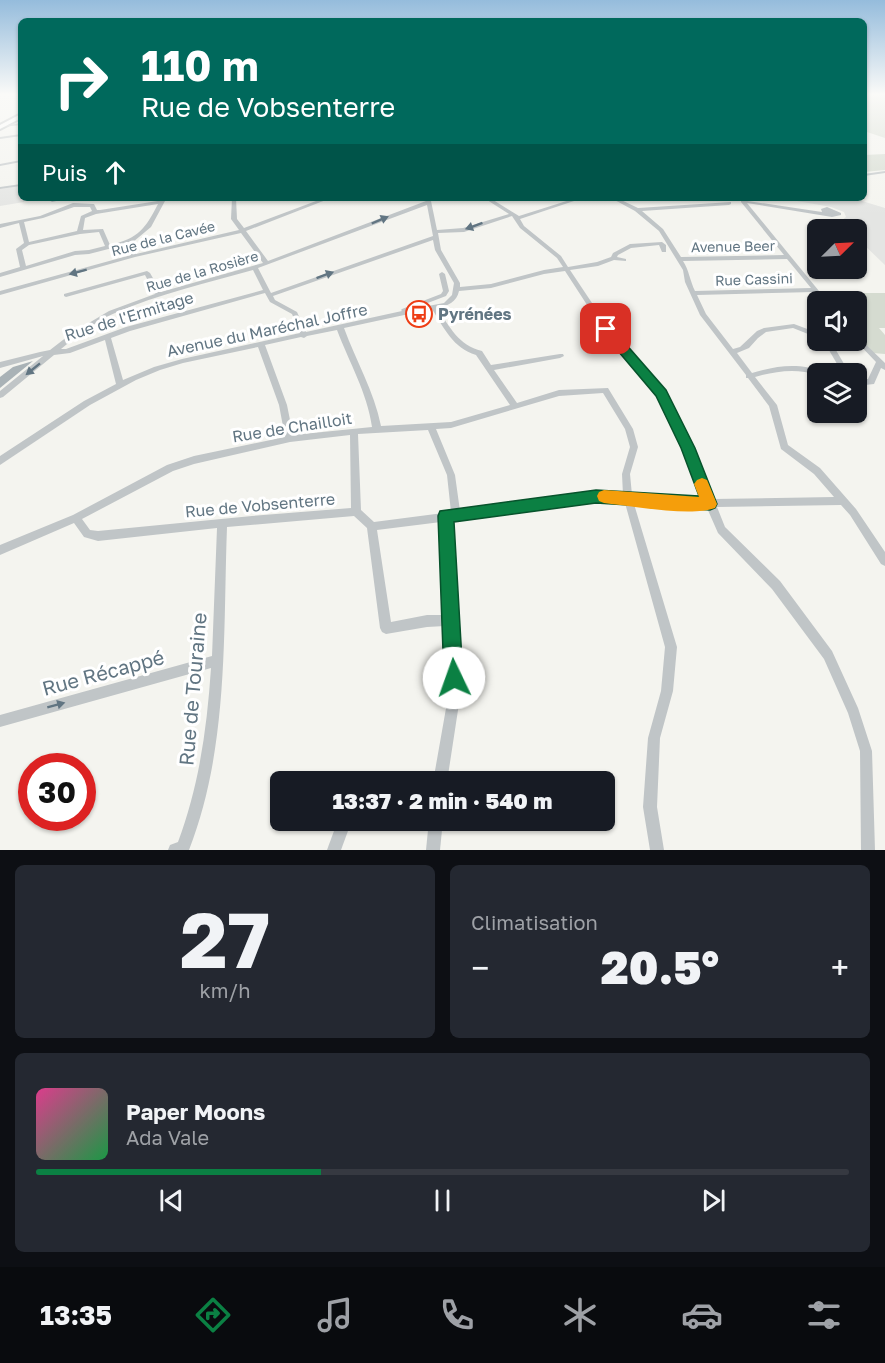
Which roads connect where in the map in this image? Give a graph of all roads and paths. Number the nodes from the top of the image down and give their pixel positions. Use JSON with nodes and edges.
{"nodes":[{"id":1,"x":18,"y":135,"type":"edge"},
{"id":2,"x":0,"y":138,"type":"edge"},
{"id":3,"x":18,"y":162,"type":"edge"},
{"id":4,"x":0,"y":165,"type":"edge"},
{"id":5,"x":885,"y":172,"type":"edge"},
{"id":6,"x":867,"y":175,"type":"edge"},
{"id":7,"x":18,"y":185,"type":"edge"},
{"id":8,"x":0,"y":188,"type":"edge"},
{"id":9,"x":74,"y":201,"type":"edge"},
{"id":10,"x":156,"y":201,"type":"edge"},
{"id":11,"x":162,"y":201,"type":"edge"},
{"id":12,"x":234,"y":201,"type":"edge"},
{"id":13,"x":321,"y":201,"type":"edge"},
{"id":14,"x":426,"y":201,"type":"edge"},
{"id":15,"x":429,"y":201,"type":"edge"},
{"id":16,"x":491,"y":201,"type":"edge"},
{"id":17,"x":570,"y":201,"type":"edge"},
{"id":18,"x":620,"y":201,"type":"edge"},
{"id":19,"x":725,"y":201,"type":"edge"},
{"id":20,"x":744,"y":202,"type":"edge"},
{"id":21,"x":729,"y":203,"type":"junction"},
{"id":22,"x":73,"y":205,"type":"junction"},
{"id":23,"x":638,"y":210,"type":"junction"},
{"id":24,"x":95,"y":212,"type":"junction"},
{"id":25,"x":825,"y":212,"type":"dead end"},
{"id":26,"x":516,"y":216,"type":"junction"},
{"id":27,"x":21,"y":221,"type":"junction"},
{"id":28,"x":0,"y":226,"type":"edge"},
{"id":29,"x":242,"y":231,"type":"junction"},
{"id":30,"x":80,"y":232,"type":"junction"},
{"id":31,"x":435,"y":235,"type":"junction"},
{"id":32,"x":130,"y":242,"type":"junction"},
{"id":33,"x":27,"y":244,"type":"junction"},
{"id":34,"x":108,"y":246,"type":"junction"},
{"id":35,"x":667,"y":249,"type":"junction"},
{"id":36,"x":134,"y":256,"type":"junction"},
{"id":37,"x":788,"y":257,"type":"junction"},
{"id":38,"x":614,"y":258,"type":"junction"},
{"id":39,"x":680,"y":259,"type":"junction"},
{"id":40,"x":624,"y":260,"type":"dead end"},
{"id":41,"x":267,"y":264,"type":"junction"},
{"id":42,"x":23,"y":267,"type":"junction"},
{"id":43,"x":567,"y":267,"type":"junction"},
{"id":44,"x":255,"y":268,"type":"junction"},
{"id":45,"x":442,"y":274,"type":"dead end"},
{"id":46,"x":0,"y":275,"type":"edge"},
{"id":47,"x":458,"y":289,"type":"junction"},
{"id":48,"x":815,"y":290,"type":"joint"},
{"id":49,"x":0,"y":293,"type":"edge"},
{"id":50,"x":268,"y":293,"type":"junction"},
{"id":51,"x":694,"y":293,"type":"junction"},
{"id":52,"x":159,"y":295,"type":"junction"},
{"id":53,"x":66,"y":296,"type":"dead end"},
{"id":54,"x":435,"y":309,"type":"junction"},
{"id":55,"x":403,"y":315,"type":"junction"},
{"id":56,"x":340,"y":328,"type":"junction"},
{"id":57,"x":807,"y":331,"type":"edge"},
{"id":58,"x":107,"y":336,"type":"junction"},
{"id":59,"x":304,"y":336,"type":"junction"},
{"id":60,"x":261,"y":345,"type":"junction"},
{"id":61,"x":867,"y":348,"type":"edge"},
{"id":62,"x":52,"y":352,"type":"junction"},
{"id":63,"x":731,"y":352,"type":"junction"},
{"id":64,"x":560,"y":356,"type":"dead end"},
{"id":65,"x":884,"y":364,"type":"edge"},
{"id":66,"x":0,"y":366,"type":"edge"},
{"id":67,"x":807,"y":367,"type":"edge"},
{"id":68,"x":489,"y":368,"type":"junction"},
{"id":69,"x":749,"y":376,"type":"junction"},
{"id":70,"x":867,"y":382,"type":"edge"},
{"id":71,"x":120,"y":384,"type":"junction"},
{"id":72,"x":0,"y":395,"type":"edge"},
{"id":73,"x":515,"y":406,"type":"junction"},
{"id":74,"x":431,"y":427,"type":"junction"},
{"id":75,"x":377,"y":429,"type":"junction"},
{"id":76,"x":354,"y":431,"type":"junction"},
{"id":77,"x":290,"y":439,"type":"junction"},
{"id":78,"x":0,"y":461,"type":"edge"},
{"id":79,"x":628,"y":498,"type":"junction"},
{"id":80,"x":841,"y":501,"type":"junction"},
{"id":81,"x":710,"y":504,"type":"junction"},
{"id":82,"x":356,"y":512,"type":"junction"},
{"id":83,"x":451,"y":516,"type":"junction"},
{"id":84,"x":76,"y":518,"type":"junction"},
{"id":85,"x":222,"y":523,"type":"junction"},
{"id":86,"x":372,"y":526,"type":"junction"},
{"id":87,"x":0,"y":550,"type":"edge"},
{"id":88,"x":885,"y":561,"type":"edge"},
{"id":89,"x":451,"y":620,"type":"junction"},
{"id":90,"x":216,"y":661,"type":"junction"},
{"id":91,"x":0,"y":721,"type":"edge"},
{"id":92,"x":442,"y":771,"type":"edge"},
{"id":93,"x":341,"y":831,"type":"edge"},
{"id":94,"x":435,"y":831,"type":"edge"},
{"id":95,"x":180,"y":849,"type":"edge"},
{"id":96,"x":334,"y":850,"type":"edge"},
{"id":97,"x":433,"y":850,"type":"edge"},
{"id":98,"x":657,"y":850,"type":"edge"},
{"id":99,"x":868,"y":850,"type":"edge"}],
"edges":[{"from":1,"to":2,"type":"street"},
{"from":3,"to":4,"type":"street"},
{"from":5,"to":6,"type":"street"},
{"from":7,"to":8,"type":"street"},
{"from":9,"to":22,"type":"street"},
{"from":10,"to":24,"type":"street"},
{"from":11,"to":32,"type":"street"},
{"from":12,"to":29,"type":"street"},
{"from":13,"to":29,"type":"street","name":"Rue de la Cavée"},
{"from":41,"to":14,"type":"street","name":"Rue de la Rosière","one_way":true},
{"from":15,"to":31,"type":"street"},
{"from":16,"to":26,"type":"street"},
{"from":17,"to":26,"type":"street","name":"Rue de l'Ermitage"},
{"from":18,"to":23,"type":"street"},
{"from":19,"to":21,"type":"street"},
{"from":20,"to":21,"type":"street"},
{"from":20,"to":25,"type":"street"},
{"from":20,"to":37,"type":"street"},
{"from":21,"to":23,"type":"street"},
{"from":22,"to":24,"type":"street"},
{"from":22,"to":27,"type":"street"},
{"from":23,"to":35,"type":"street"},
{"from":24,"to":30,"type":"street"},
{"from":26,"to":31,"type":"street","name":"Rue de l'Ermitage","one_way":true},
{"from":26,"to":43,"type":"street"},
{"from":27,"to":28,"type":"street"},
{"from":27,"to":33,"type":"street"},
{"from":29,"to":36,"type":"street","name":"Rue de la Cavée"},
{"from":29,"to":41,"type":"street"},
{"from":30,"to":33,"type":"street"},
{"from":30,"to":34,"type":"street"},
{"from":31,"to":47,"type":"street"},
{"from":50,"to":31,"type":"street","name":"Rue de l'Ermitage","one_way":true},
{"from":32,"to":34,"type":"street"},
{"from":32,"to":36,"type":"street"},
{"from":33,"to":42,"type":"street"},
{"from":34,"to":42,"type":"street"},
{"from":35,"to":38,"type":"street"},
{"from":35,"to":39,"type":"street"},
{"from":36,"to":49,"type":"street","name":"Rue de la Cavée","one_way":true},
{"from":37,"to":39,"type":"street","name":"Avenue Beer"},
{"from":37,"to":48,"type":"street"},
{"from":38,"to":40,"type":"street"},
{"from":38,"to":43,"type":"street"},
{"from":39,"to":51,"type":"street"},
{"from":41,"to":44,"type":"street","name":"Rue de la Rosière"},
{"from":42,"to":46,"type":"street"},
{"from":43,"to":47,"type":"street"},
{"from":43,"to":81,"type":"street"},
{"from":44,"to":50,"type":"street"},
{"from":44,"to":52,"type":"street","name":"Rue de la Rosière"},
{"from":45,"to":55,"type":"street"},
{"from":47,"to":54,"type":"street","name":"Avenue du Maréchal Joffre"},
{"from":48,"to":51,"type":"street","name":"Rue Cassini"},
{"from":50,"to":58,"type":"street","name":"Rue de l'Ermitage"},
{"from":50,"to":59,"type":"street"},
{"from":51,"to":63,"type":"street"},
{"from":52,"to":53,"type":"street"},
{"from":52,"to":62,"type":"street","name":"Rue de la Rosière"},
{"from":54,"to":55,"type":"street","name":"Avenue du Maréchal Joffre"},
{"from":54,"to":68,"type":"street"},
{"from":55,"to":56,"type":"street","name":"Avenue du Maréchal Joffre"},
{"from":56,"to":59,"type":"street","name":"Avenue du Maréchal Joffre"},
{"from":56,"to":75,"type":"street"},
{"from":57,"to":63,"type":"street"},
{"from":58,"to":62,"type":"street","name":"Rue de l'Ermitage"},
{"from":58,"to":71,"type":"street"},
{"from":59,"to":60,"type":"street","name":"Avenue du Maréchal Joffre"},
{"from":60,"to":71,"type":"street","name":"Avenue du Maréchal Joffre"},
{"from":60,"to":77,"type":"street"},
{"from":61,"to":65,"type":"street"},
{"from":62,"to":66,"type":"street","name":"Rue de l'Ermitage"},
{"from":62,"to":72,"type":"street","name":"Rue de la Rosière","one_way":true},
{"from":63,"to":69,"type":"street"},
{"from":64,"to":68,"type":"street"},
{"from":65,"to":70,"type":"street"},
{"from":67,"to":69,"type":"street"},
{"from":68,"to":73,"type":"street"},
{"from":69,"to":80,"type":"street"},
{"from":71,"to":78,"type":"street","name":"Avenue du Maréchal Joffre"},
{"from":73,"to":74,"type":"street","name":"Rue de Chailloit"},
{"from":73,"to":79,"type":"street","name":"Rue de Chailloit"},
{"from":74,"to":75,"type":"street","name":"Rue de Chailloit"},
{"from":74,"to":83,"type":"street"},
{"from":75,"to":76,"type":"street","name":"Rue de Chailloit"},
{"from":76,"to":77,"type":"street","name":"Rue de Chailloit"},
{"from":76,"to":82,"type":"street"},
{"from":77,"to":84,"type":"street","name":"Rue de Chailloit"},
{"from":79,"to":81,"type":"street"},
{"from":79,"to":83,"type":"street"},
{"from":79,"to":98,"type":"street"},
{"from":80,"to":81,"type":"street"},
{"from":80,"to":88,"type":"street"},
{"from":81,"to":99,"type":"street"},
{"from":82,"to":85,"type":"street","name":"Rue de Vobsenterre"},
{"from":82,"to":86,"type":"street","name":"Rue de Vobsenterre"},
{"from":83,"to":86,"type":"street"},
{"from":83,"to":89,"type":"street"},
{"from":84,"to":85,"type":"street","name":"Rue de Vobsenterre"},
{"from":84,"to":87,"type":"street","name":"Rue de Chailloit"},
{"from":85,"to":90,"type":"street","name":"Rue de Touraine"},
{"from":86,"to":89,"type":"street"},
{"from":89,"to":92,"type":"street"},
{"from":91,"to":90,"type":"street","name":"Rue Récappé","one_way":true},
{"from":90,"to":95,"type":"street","name":"Rue de Touraine"},
{"from":93,"to":96,"type":"street"},
{"from":94,"to":97,"type":"street"}]}
